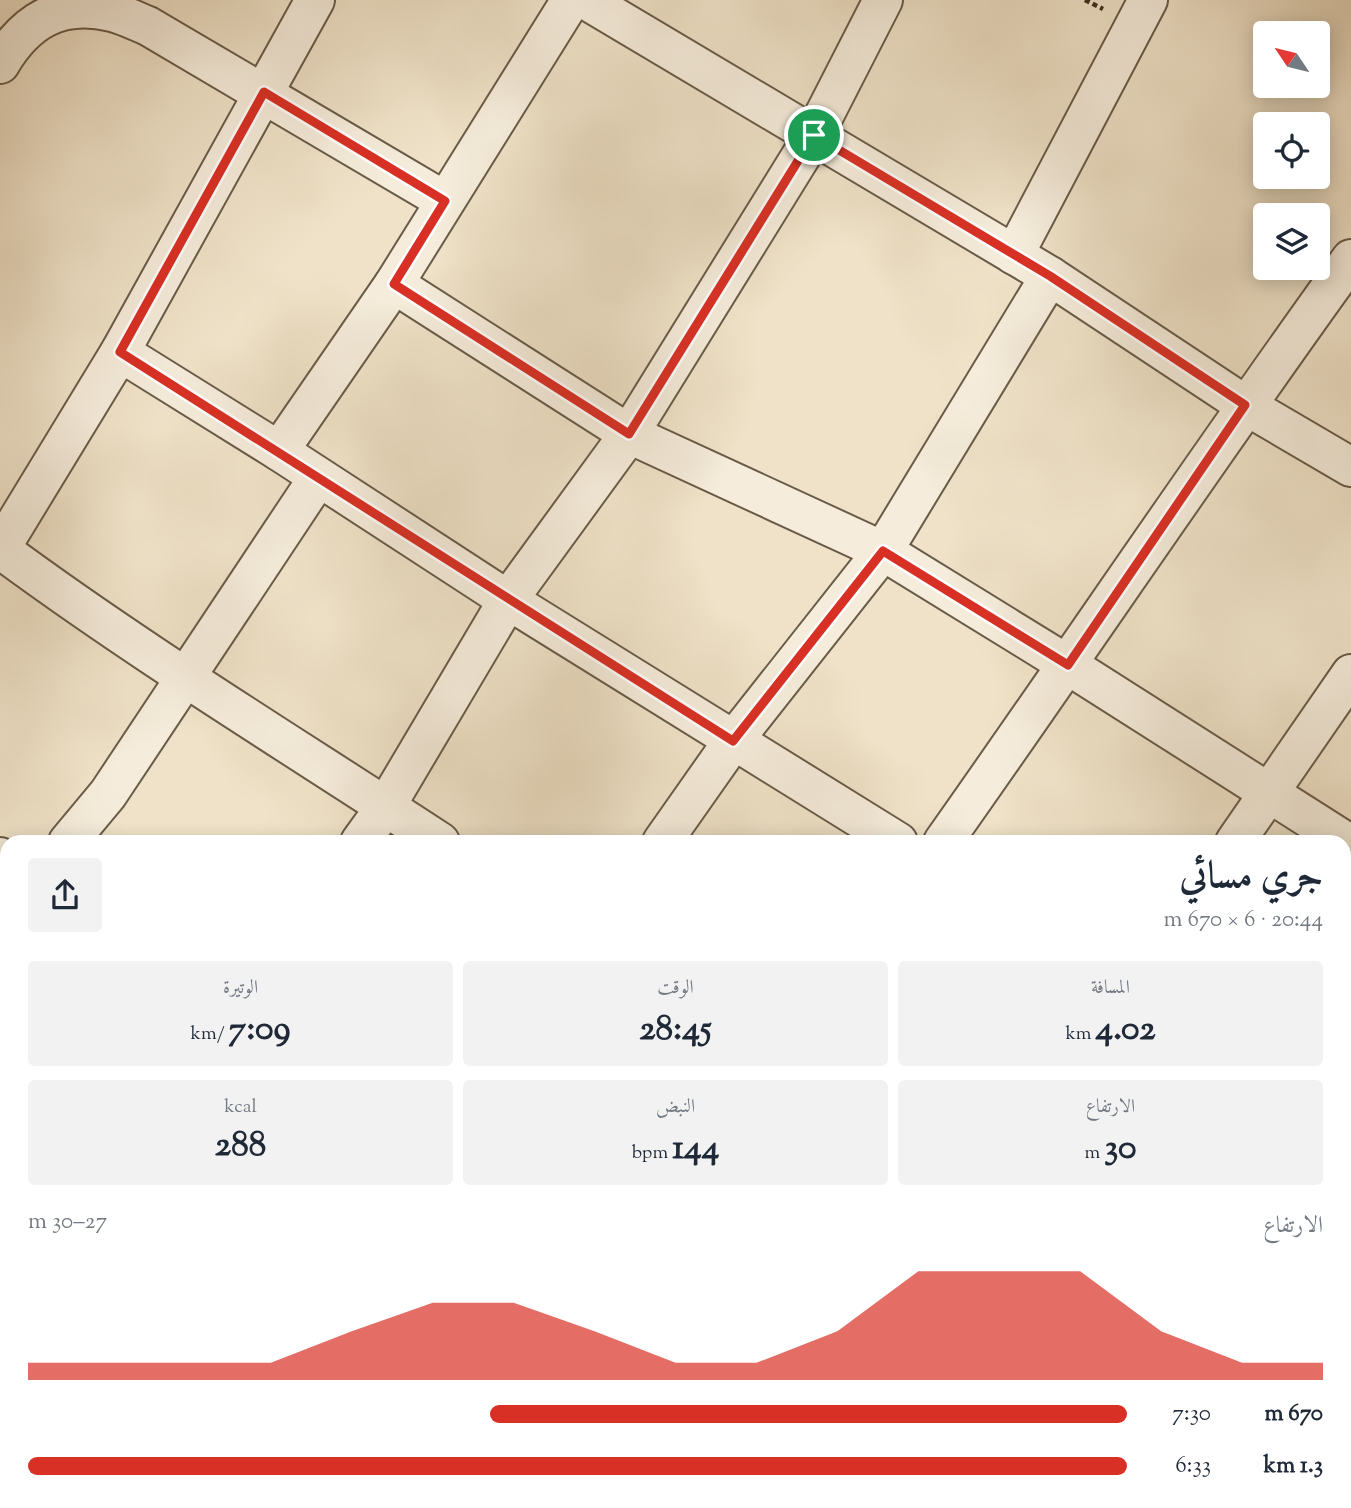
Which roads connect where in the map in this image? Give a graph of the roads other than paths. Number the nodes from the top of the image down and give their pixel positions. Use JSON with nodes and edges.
{"nodes":[{"id":1,"x":315,"y":0,"type":"edge"},
{"id":2,"x":571,"y":0,"type":"edge"},
{"id":3,"x":586,"y":0,"type":"edge"},
{"id":4,"x":883,"y":0,"type":"edge"},
{"id":5,"x":1148,"y":0,"type":"edge"},
{"id":6,"x":2,"y":57,"type":"edge"},
{"id":7,"x":264,"y":92,"type":"junction"},
{"id":8,"x":814,"y":135,"type":"junction"},
{"id":9,"x":445,"y":201,"type":"junction"},
{"id":10,"x":1014,"y":255,"type":"junction"},
{"id":11,"x":1351,"y":259,"type":"edge"},
{"id":12,"x":1050,"y":276,"type":"junction"},
{"id":13,"x":394,"y":284,"type":"junction"},
{"id":14,"x":120,"y":352,"type":"junction"},
{"id":15,"x":1245,"y":405,"type":"junction"},
{"id":16,"x":629,"y":434,"type":"junction"},
{"id":17,"x":279,"y":451,"type":"junction"},
{"id":18,"x":1351,"y":467,"type":"edge"},
{"id":19,"x":318,"y":478,"type":"junction"},
{"id":20,"x":0,"y":549,"type":"edge"},
{"id":21,"x":883,"y":551,"type":"junction"},
{"id":22,"x":508,"y":600,"type":"junction"},
{"id":23,"x":1068,"y":665,"type":"junction"},
{"id":24,"x":1351,"y":674,"type":"edge"},
{"id":25,"x":183,"y":678,"type":"junction"},
{"id":26,"x":733,"y":741,"type":"junction"},
{"id":27,"x":1268,"y":794,"type":"junction"},
{"id":28,"x":386,"y":806,"type":"junction"},
{"id":29,"x":74,"y":835,"type":"edge"},
{"id":30,"x":365,"y":835,"type":"edge"},
{"id":31,"x":430,"y":835,"type":"edge"},
{"id":32,"x":667,"y":835,"type":"edge"},
{"id":33,"x":887,"y":835,"type":"edge"},
{"id":34,"x":948,"y":835,"type":"edge"},
{"id":35,"x":1240,"y":835,"type":"edge"},
{"id":36,"x":1335,"y":835,"type":"edge"}],
"edges":[{"from":1,"to":7,"type":"street"},
{"from":2,"to":9,"type":"street"},
{"from":3,"to":8,"type":"street"},
{"from":4,"to":8,"type":"street"},
{"from":5,"to":10,"type":"street"},
{"from":6,"to":7,"type":"street"},
{"from":7,"to":9,"type":"street"},
{"from":7,"to":14,"type":"street"},
{"from":8,"to":10,"type":"street"},
{"from":8,"to":16,"type":"street"},
{"from":9,"to":13,"type":"street"},
{"from":10,"to":12,"type":"street"},
{"from":11,"to":15,"type":"street"},
{"from":12,"to":15,"type":"street"},
{"from":12,"to":21,"type":"street"},
{"from":13,"to":16,"type":"street"},
{"from":13,"to":17,"type":"street"},
{"from":14,"to":17,"type":"street"},
{"from":14,"to":20,"type":"street"},
{"from":15,"to":18,"type":"street"},
{"from":15,"to":23,"type":"street"},
{"from":16,"to":21,"type":"street"},
{"from":16,"to":22,"type":"street"},
{"from":17,"to":19,"type":"street"},
{"from":19,"to":22,"type":"street"},
{"from":19,"to":25,"type":"street"},
{"from":20,"to":25,"type":"street"},
{"from":21,"to":23,"type":"street"},
{"from":21,"to":26,"type":"street"},
{"from":22,"to":26,"type":"street"},
{"from":22,"to":28,"type":"street"},
{"from":23,"to":27,"type":"street"},
{"from":23,"to":34,"type":"street"},
{"from":24,"to":27,"type":"street"},
{"from":25,"to":28,"type":"street"},
{"from":25,"to":29,"type":"street"},
{"from":26,"to":32,"type":"street"},
{"from":26,"to":33,"type":"street"},
{"from":27,"to":35,"type":"street"},
{"from":27,"to":36,"type":"street"},
{"from":28,"to":30,"type":"street"},
{"from":28,"to":31,"type":"street"}]}
